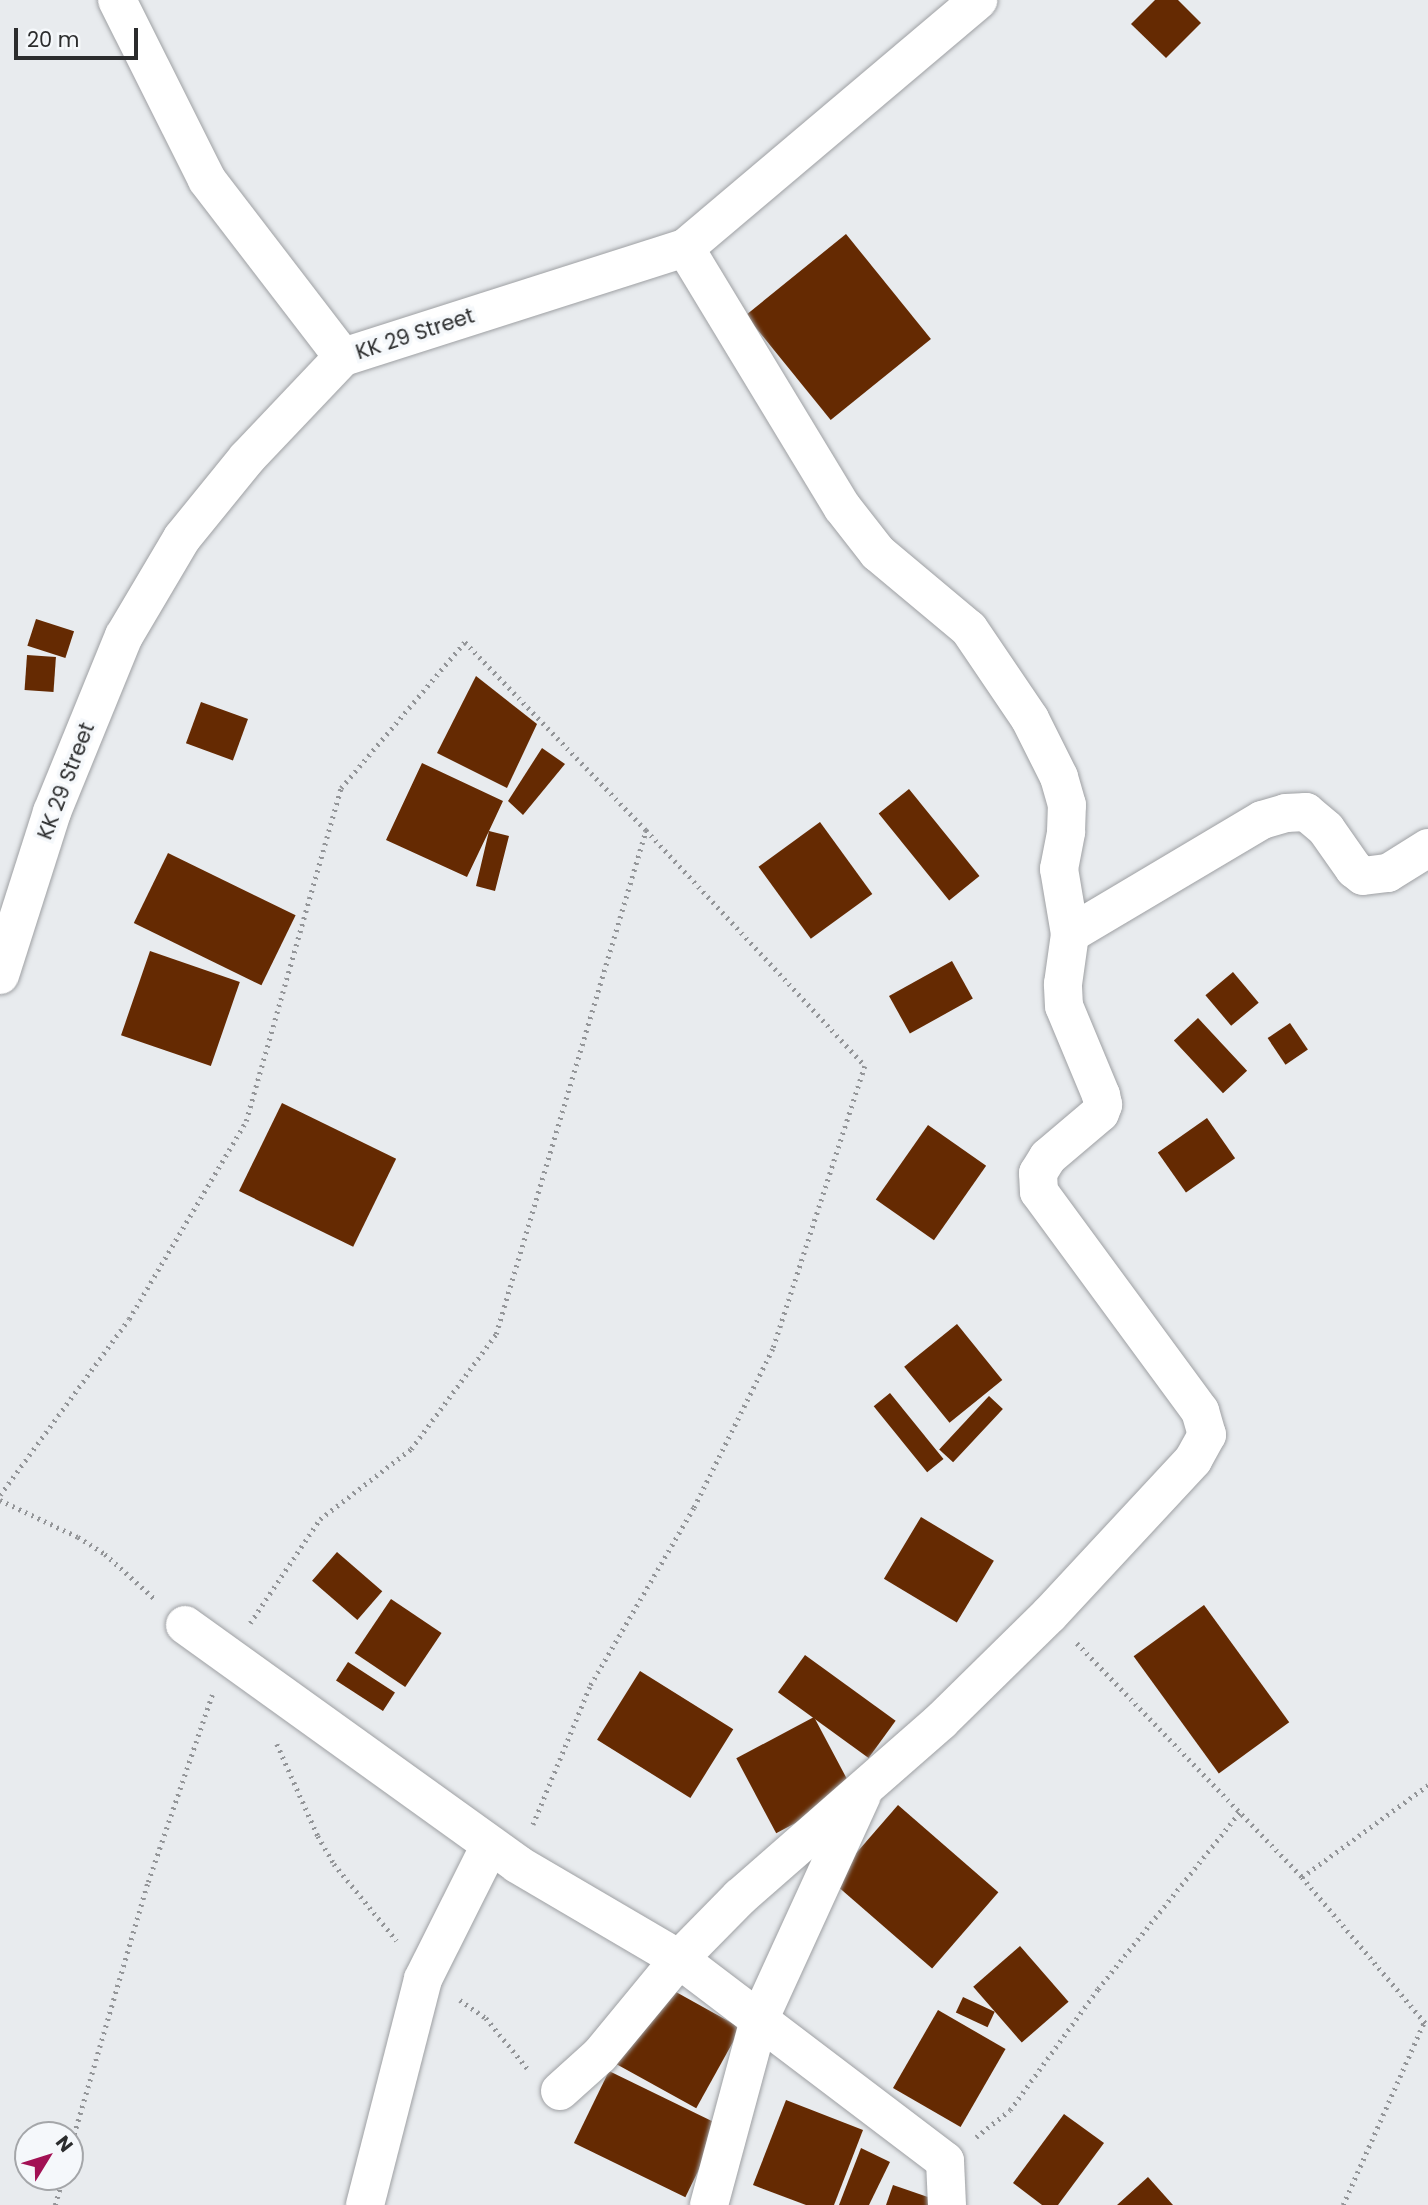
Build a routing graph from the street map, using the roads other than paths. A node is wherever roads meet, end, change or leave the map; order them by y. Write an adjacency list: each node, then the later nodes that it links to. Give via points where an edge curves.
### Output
1 (117, 0): 4 (street, via 207,180)
2 (978, 0): 3 (street, KK 29 Street)
3 (685, 248): 4 (street, KK 29 Street); 6 (street, via 842,507 878,553 969,629 1030,719 1059,777 1067,805 1059,869)
4 (343, 357): 7 (street, KK 29 Street, via 247,458 182,538 124,636 51,812)
5 (1428, 848): 6 (street, via 1388,873 1363,876 1326,829 1306,812 1286,813 1262,820)
6 (1070, 934): 9 (street, via 1064,1006 1102,1105 1100,1113 1048,1157 1038,1173 1040,1192 1200,1411 1207,1436 1194,1460 1049,1615 941,1721)
7 (0, 975)
8 (185, 1625): 10 (street)
9 (868, 1784): 11 (street, via 740,1897); 12 (street)
10 (503, 1854): 11 (street); 14 (street, via 423,1979)
11 (680, 1959): 12 (street); 13 (street, via 600,2056)
12 (759, 2020): 15 (street); 16 (street, via 945,2161)
13 (560, 2091)
14 (365, 2205)
15 (709, 2205)
16 (947, 2205)

